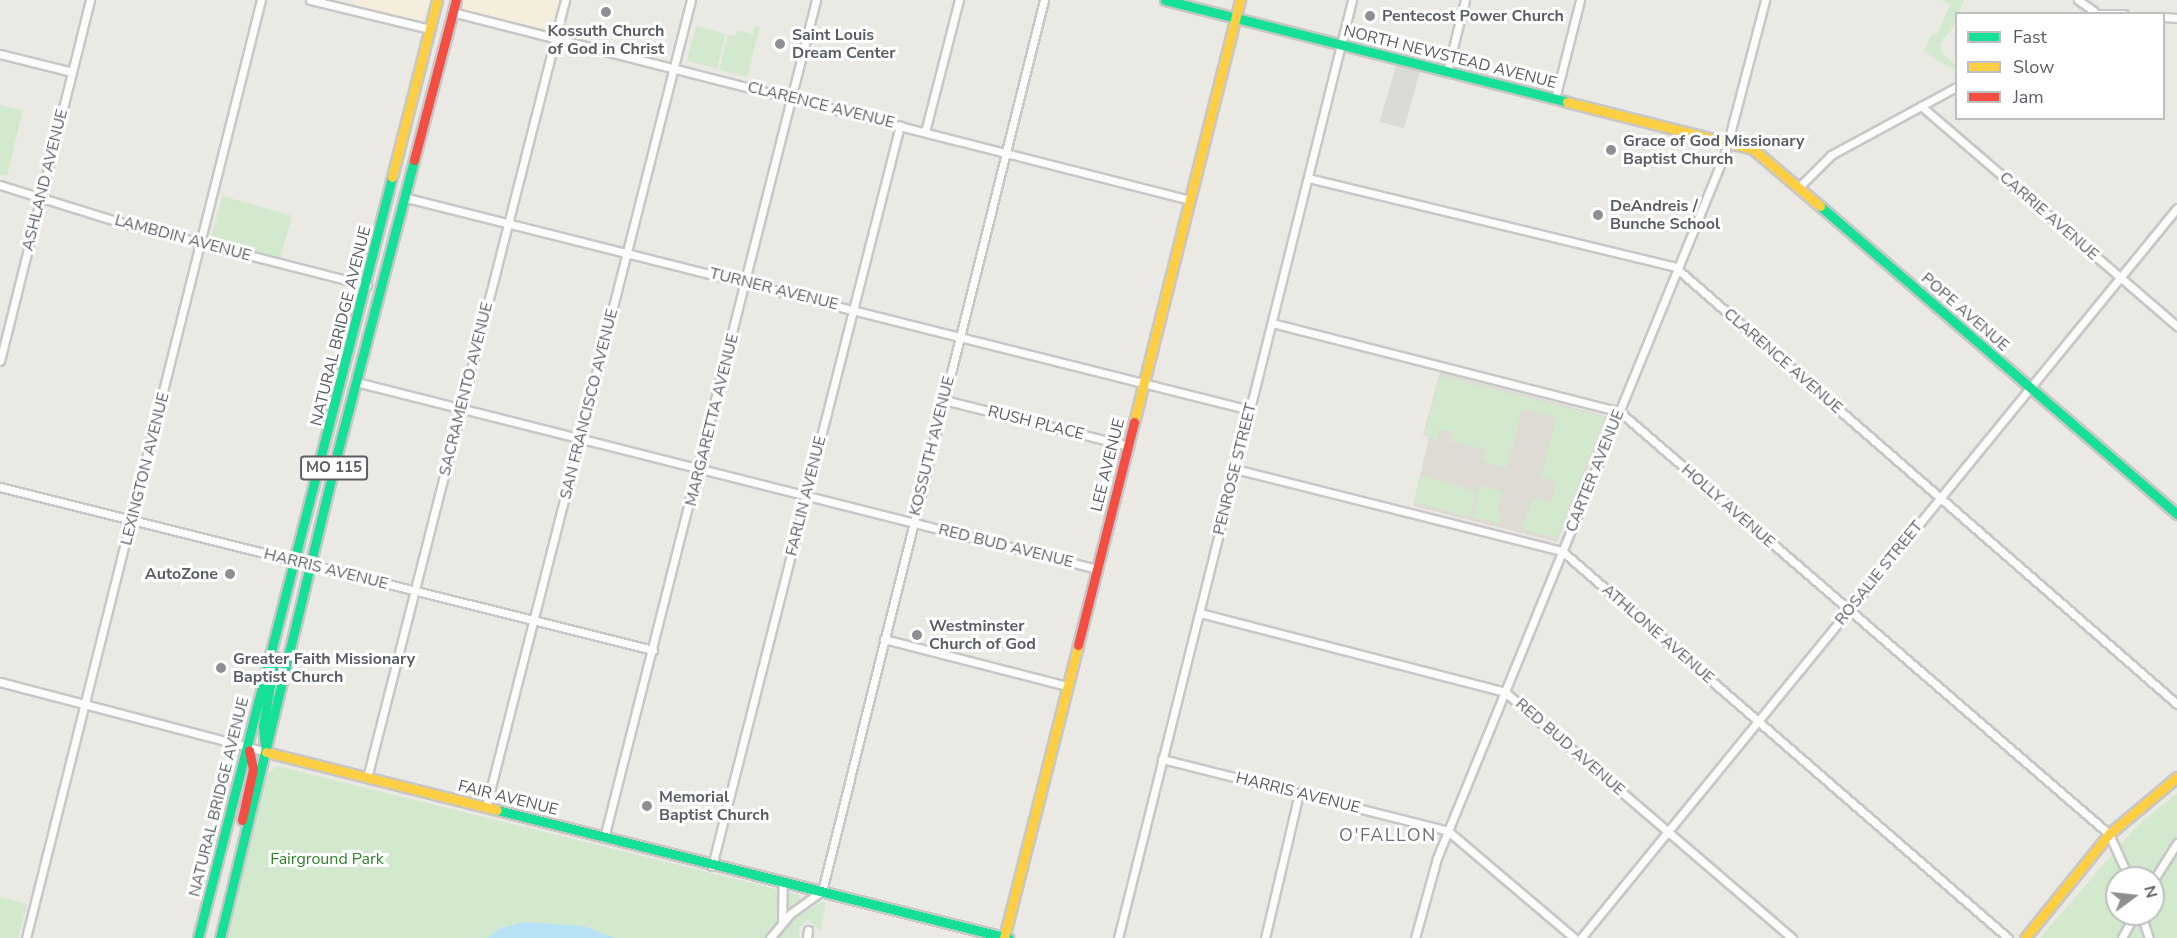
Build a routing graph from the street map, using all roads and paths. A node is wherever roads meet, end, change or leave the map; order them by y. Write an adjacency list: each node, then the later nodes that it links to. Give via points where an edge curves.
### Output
1 (90, 0): 26 (street, ASHLAND AVENUE)
2 (261, 0): 44 (street, LEXINGTON AVENUE)
3 (310, 0): 21 (street)
4 (437, 0): 21 (street, NATURAL BRIDGE AVENUE)
5 (456, 0): 18 (street, NATURAL BRIDGE AVENUE / MO 115)
6 (565, 0): 22 (street, SACRAMENTO AVENUE)
7 (691, 0): 25 (street, SAN FRANCISCO AVENUE)
8 (816, 0): 29 (street, MARGARETTA AVENUE)
9 (959, 0): 33 (street)
10 (1044, 0): 35 (street, KOSSUTH AVENUE)
11 (1166, 0): 20 (street, NORTH NEWSTEAD AVENUE)
12 (1240, 0): 20 (street, LEE AVENUE)
13 (1352, 0): 23 (street, PENROSE STREET)
14 (1465, 0): 27 (street)
15 (1580, 0): 30 (street)
16 (1765, 0): 34 (street, CARTER AVENUE)
17 (2078, 0): 19 (street)
18 (453, 12): 22 (street, CLARENCE AVENUE); 40 (street, NATURAL BRIDGE AVENUE / MO 115)
19 (2092, 12)
20 (1236, 19): 23 (street, NORTH NEWSTEAD AVENUE); 41 (street, LEE AVENUE)
21 (430, 29): 49 (street, NATURAL BRIDGE AVENUE)
22 (555, 38): 25 (street, CLARENCE AVENUE); 43 (street, SACRAMENTO AVENUE)
23 (1341, 45): 27 (street, NORTH NEWSTEAD AVENUE); 36 (street, PENROSE STREET)
24 (0, 54): 26 (street)
25 (674, 68): 29 (street, CLARENCE AVENUE); 45 (street, SAN FRANCISCO AVENUE)
26 (72, 72): 39 (street, ASHLAND AVENUE)
27 (1447, 72): 30 (street, NORTH NEWSTEAD AVENUE)
28 (1955, 88): 31 (street)
29 (791, 98): 32 (street, CLARENCE AVENUE); 48 (street, MARGARETTA AVENUE)
30 (1555, 99): 34 (street, NORTH NEWSTEAD AVENUE)
31 (1921, 106): 38 (street, via 1831,155); 47 (street, CARRIE AVENUE)
32 (900, 125): 33 (street, CLARENCE AVENUE); 50 (street, FARLIN AVENUE)
33 (925, 132): 35 (street, CLARENCE AVENUE)
34 (1728, 142): 38 (street, POPE AVENUE, via 1758,152); 46 (street, CARTER AVENUE)
35 (1006, 152): 41 (street, CLARENCE AVENUE); 53 (street, KOSSUTH AVENUE)
36 (1308, 178): 46 (street, CLARENCE AVENUE); 51 (street, PENROSE STREET)
37 (0, 185): 39 (street, LAMBDIN AVENUE)
38 (1799, 187): 57 (street, POPE AVENUE)
39 (41, 195): 44 (street, LAMBDIN AVENUE, via 118,222); 54 (street, ASHLAND AVENUE)
40 (403, 197): 43 (street, TURNER AVENUE); 55 (street, NATURAL BRIDGE AVENUE / MO 115)
41 (1190, 200): 56 (street, LEE AVENUE)
42 (2177, 208): 47 (street, ROSALIE STREET)
43 (508, 223): 45 (street, TURNER AVENUE); 59 (street, SACRAMENTO AVENUE)
44 (201, 244): 49 (street, LAMBDIN AVENUE); 70 (street, LEXINGTON AVENUE)
45 (627, 252): 48 (street, TURNER AVENUE); 62 (street, SAN FRANCISCO AVENUE)
46 (1675, 267): 61 (street, CARTER AVENUE); 68 (street, CLARENCE AVENUE)
47 (2121, 278): 52 (street, CARRIE AVENUE); 57 (street, ROSALIE STREET)
48 (747, 282): 50 (street, TURNER AVENUE); 64 (street, MARGARETTA AVENUE)
49 (367, 285): 73 (street, NATURAL BRIDGE AVENUE)
50 (854, 309): 53 (street, TURNER AVENUE); 67 (street, FARLIN AVENUE)
51 (1272, 323): 60 (street, PENROSE STREET); 61 (street, HOLLY AVENUE)
52 (2177, 326)
53 (960, 337): 56 (street, TURNER AVENUE); 58 (street, KOSSUTH AVENUE)
54 (0, 361)
55 (356, 382): 59 (street, RED BUD AVENUE); 74 (street, NATURAL BRIDGE AVENUE / MO 115)
56 (1145, 383): 60 (street); 63 (street, LEE AVENUE)
57 (2030, 387): 68 (street, ROSALIE STREET); 69 (street, POPE AVENUE)
58 (944, 400): 63 (street, RUSH PLACE); 71 (street, KOSSUTH AVENUE)
59 (462, 408): 62 (street, RED BUD AVENUE); 76 (street, SACRAMENTO AVENUE)
60 (1250, 410): 65 (street, PENROSE STREET)
61 (1620, 412): 72 (street, CARTER AVENUE); 77 (street, HOLLY AVENUE)
62 (581, 438): 64 (street, RED BUD AVENUE); 79 (street, SAN FRANCISCO AVENUE)
63 (1129, 446): 75 (street, LEE AVENUE)
64 (699, 467): 67 (street, RED BUD AVENUE); 82 (street, MARGARETTA AVENUE)
65 (1235, 469): 72 (street, ATHLONE AVENUE); 78 (street, PENROSE STREET)
66 (0, 487): 70 (street, HARRIS AVENUE)
67 (806, 494): 71 (street, RED BUD AVENUE); 102 (street, FARLIN AVENUE)
68 (1940, 498): 77 (street, ROSALIE STREET); 87 (street, CLARENCE AVENUE)
69 (2177, 514)
70 (132, 522): 73 (street, HARRIS AVENUE); 86 (street, LEXINGTON AVENUE)
71 (912, 522): 75 (street, RED BUD AVENUE); 81 (street, KOSSUTH AVENUE)
72 (1562, 551): 85 (street, CARTER AVENUE); 88 (street, ATHLONE AVENUE)
73 (296, 561): 74 (street, HARRIS AVENUE); 80 (street, NATURAL BRIDGE AVENUE)
74 (311, 564): 76 (street, HARRIS AVENUE); 90 (street, NATURAL BRIDGE AVENUE / MO 115)
75 (1097, 569): 84 (street, LEE AVENUE)
76 (414, 591): 79 (street, HARRIS AVENUE); 93 (street, SACRAMENTO AVENUE)
77 (1849, 610): 88 (street, ROSALIE STREET); 98 (street, HOLLY AVENUE)
78 (1200, 613): 85 (street, RED BUD AVENUE); 91 (street, PENROSE STREET)
79 (534, 621): 82 (street, HARRIS AVENUE); 95 (street, SAN FRANCISCO AVENUE)
80 (276, 639): 89 (street, NATURAL BRIDGE AVENUE); 90 (street, via 275,672 262,726)
81 (884, 639): 84 (street); 106 (street, KOSSUTH AVENUE)
82 (653, 650): 99 (street, MARGARETTA AVENUE)
83 (0, 681): 86 (street, FAIR AVENUE)
84 (1067, 686): 112 (street, LEE AVENUE)
85 (1505, 692): 96 (street, CARTER AVENUE); 97 (street, RED BUD AVENUE)
86 (86, 703): 89 (street, FAIR AVENUE); 108 (street, LEXINGTON AVENUE)
87 (2177, 704)
88 (1758, 720): 97 (street, ROSALIE STREET); 119 (street, ATHLONE AVENUE)
89 (248, 746): 90 (street, FAIR AVENUE); 101 (street, via 253,769 242,821); 109 (street, NATURAL BRIDGE AVENUE)
90 (266, 752): 93 (street, FAIR AVENUE); 101 (street, NATURAL BRIDGE AVENUE / MO 115)
91 (1162, 759): 94 (street, HARRIS AVENUE); 113 (street, PENROSE STREET)
92 (2177, 777): 98 (street)
93 (367, 778): 95 (street, FAIR AVENUE)
94 (1299, 793): 96 (street, HARRIS AVENUE); 114 (street)
95 (486, 807): 99 (street, FAIR AVENUE)
96 (1448, 831): 115 (street, CARTER AVENUE, via 1432,871); 116 (street, HARRIS AVENUE)
97 (1667, 831): 117 (street, ROSALIE STREET); 118 (street, RED BUD AVENUE)
98 (2109, 834): 103 (street); 120 (street)
99 (604, 838): 102 (street, FAIR AVENUE)
100 (2177, 843): 104 (street)
101 (241, 853): 110 (street, NATURAL BRIDGE AVENUE / MO 115)
102 (712, 866): 105 (street, FAIR AVENUE)
103 (2124, 866)
104 (2162, 866)
105 (783, 883): 106 (street, FAIR AVENUE); 107 (street)
106 (822, 891): 107 (street); 112 (street, FAIR AVENUE)
107 (782, 922): 111 (street)
108 (26, 938)
109 (198, 938)
110 (220, 938)
111 (770, 938)
112 (1006, 938)
113 (1118, 938)
114 (1265, 938)
115 (1415, 938)
116 (1574, 938)
117 (1581, 938)
118 (1792, 938)
119 (2008, 938)
120 (2025, 938)

